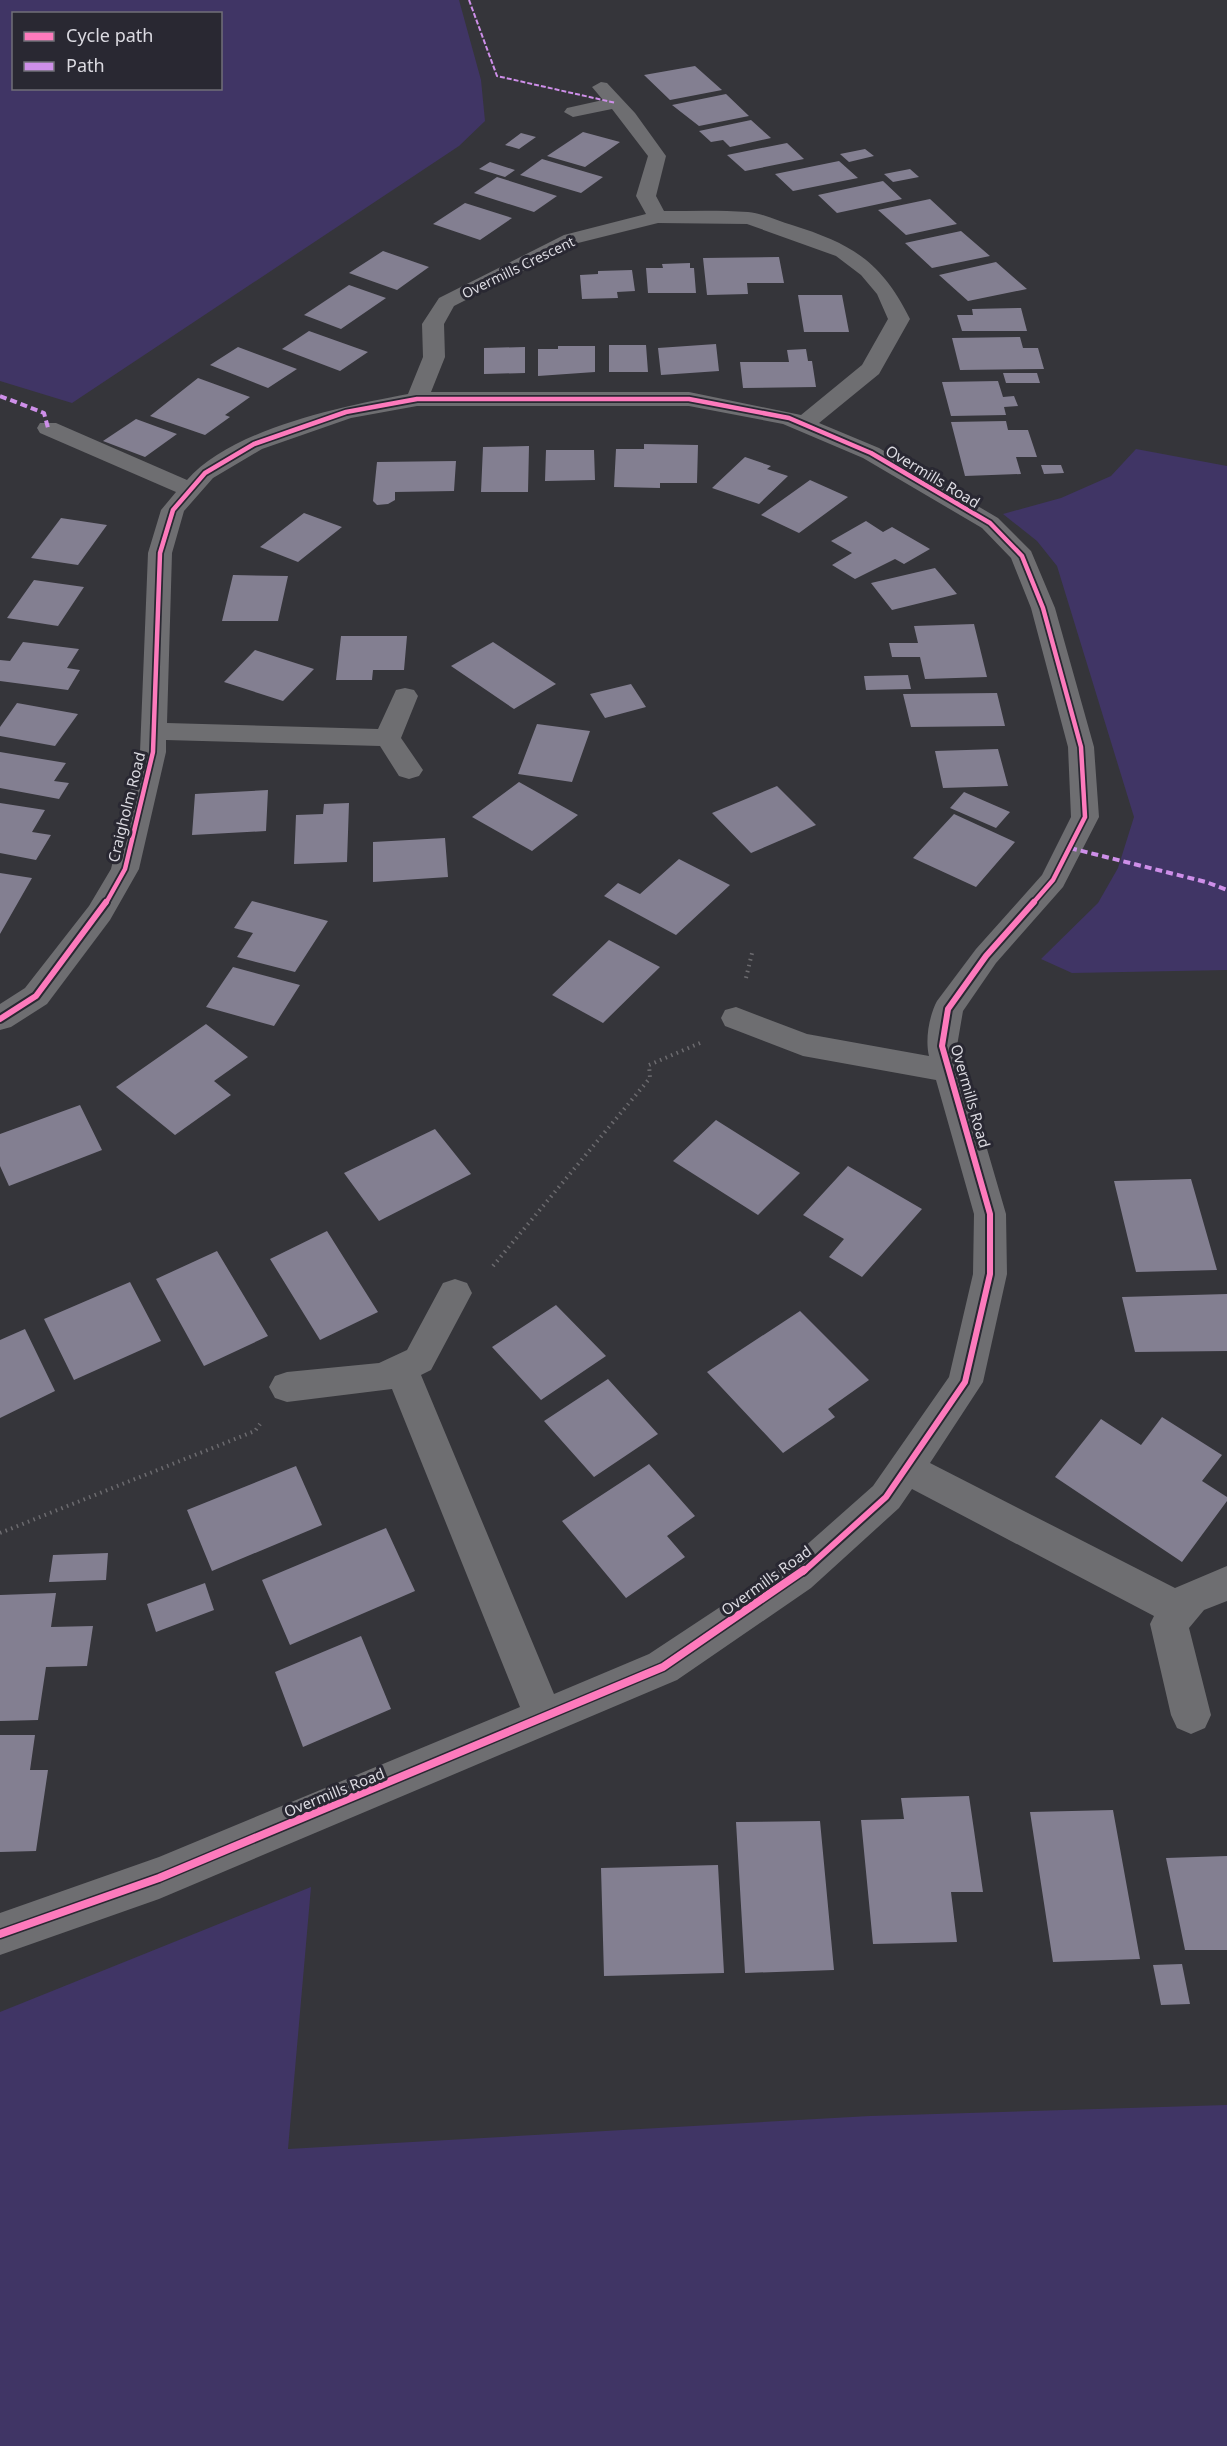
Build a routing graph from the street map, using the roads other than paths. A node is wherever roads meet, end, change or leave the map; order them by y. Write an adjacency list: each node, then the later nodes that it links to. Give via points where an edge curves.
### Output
1 (601, 87): 2 (street)
2 (616, 103): 3 (street); 4 (street, via 657,156 646,196)
3 (573, 112)
4 (658, 217): 5 (street, Overmills Crescent, via 571,240 446,302 433,324 434,357); 6 (street, Overmills Crescent, via 749,218 843,252 868,271 886,292 899,319 871,369)
5 (417, 399): 6 (street, Overmills Road, via 689,399); 8 (street, Overmills Road, via 346,412 254,444 205,473)
6 (804, 424): 15 (street, Overmills Road, via 871,453 990,523 1022,556 1044,608 1081,747 1085,817 1053,880 986,956 948,1009 942,1046)
7 (48, 428): 8 (street)
8 (190, 490): 10 (street, Craigholm Road, via 173,510 160,553)
9 (405, 696): 11 (street)
10 (153, 730): 11 (street); 14 (street, Craigholm Road, via 153,752 125,869 100,913 36,996)
11 (388, 738): 12 (street)
12 (409, 770)
13 (736, 1018): 15 (street, Overmills Road, via 803,1045)
14 (0, 1019)
15 (951, 1071): 19 (street, Overmills Road, via 990,1214 990,1274 965,1382)
16 (455, 1293): 17 (street, via 419,1360)
17 (401, 1369): 18 (street, via 383,1377); 23 (street)
18 (287, 1387)
19 (906, 1468): 21 (street); 23 (street, Overmills Road, via 886,1497 798,1576 663,1667)
20 (1227, 1583): 21 (street, via 1191,1598)
21 (1180, 1610): 22 (street, via 1168,1624)
22 (1191, 1715)
23 (544, 1717): 24 (street, Overmills Road, via 159,1878)
24 (0, 1934)

